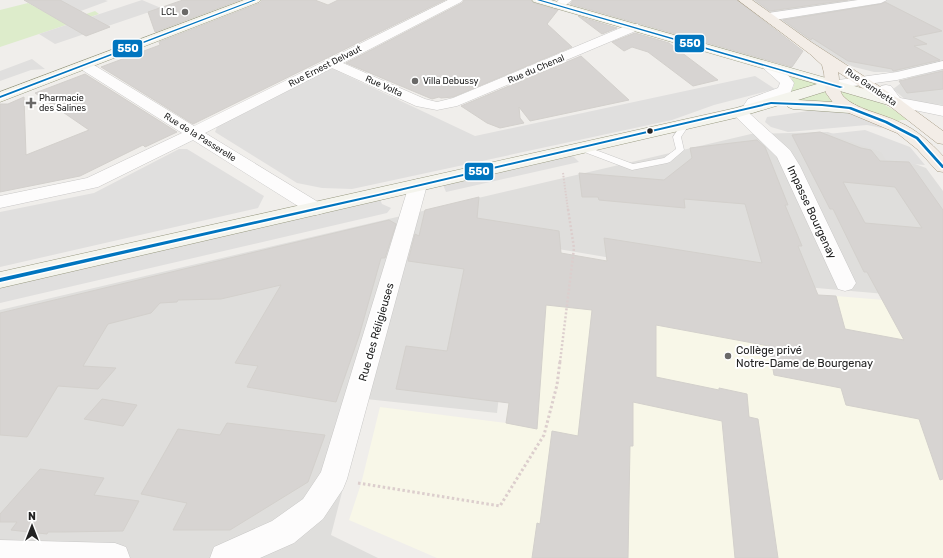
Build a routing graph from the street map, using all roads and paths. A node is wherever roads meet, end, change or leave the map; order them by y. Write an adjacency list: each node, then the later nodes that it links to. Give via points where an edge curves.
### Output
1 (256, 0): 11 (main road)
2 (457, 0): 10 (street, Rue Ernest Delvaut)
3 (538, 0): 6 (main road)
4 (744, 0): 7 (main road, Rue Gambetta)
5 (881, 0): 7 (street)
6 (562, 3): 8 (main road)
7 (768, 17): 9 (main road, Rue Gambetta)
8 (634, 28): 12 (main road); 22 (street, Rue du Chenal, via 457,102)
9 (821, 57): 14 (main road, Rue Gambetta); 14 (street); 15 (main road, via 808,69); 18 (main road, Rue Gambetta, via 831,71)
10 (332, 63): 22 (street, Rue Volta, via 421,103); 29 (street, Rue Ernest Delvaut)
11 (84, 65): 19 (main road); 29 (street, Rue de la Passerelle)
12 (768, 66): 15 (main road); 24 (street, via 787,83 785,91 753,102)
13 (943, 66): 16 (street)
14 (847, 70): 16 (street); 17 (main road, Rue Gambetta)
15 (796, 73): 18 (main road)
16 (888, 78): 17 (street); 20 (street, via 884,81 885,86)
17 (864, 81): 18 (street); 20 (main road, Rue Gambetta)
18 (832, 85): 20 (main road); 21 (main road); 23 (main road, Rue Gambetta, via 835,97)
19 (0, 97)
20 (895, 102): 25 (street); 28 (main road, Rue Gambetta)
21 (772, 103): 23 (main road); 24 (main road)
22 (437, 106)
23 (850, 108): 28 (main road, Rue Gambetta, via 886,122)
24 (744, 111): 27 (main road); 38 (street, Impasse Bourgenay, via 784,154)
25 (943, 111)
26 (943, 117): 28 (street, via 935,118)
27 (685, 125): 31 (main road); 31 (lane, via 677,137 680,150 667,160 632,167)
28 (921, 131): 30 (main road); 32 (main road)
29 (193, 133): 35 (street, Rue Ernest Delvaut, via 92,183); 36 (street, Rue de la Passerelle)
30 (943, 139)
31 (582, 148): 34 (main road)
32 (943, 167)
33 (563, 173): 39 (path, via 574,248 557,385 544,435 500,506)
34 (418, 185): 36 (main road); 39 (street, Rue des Réligieuses)
35 (0, 202)
36 (316, 209): 37 (main road)
37 (0, 280)
38 (845, 283)
39 (333, 479): 42 (street, Rue des Réligieuses, via 313,509 283,532)
40 (0, 555): 41 (street)
41 (115, 558)
42 (225, 558)

